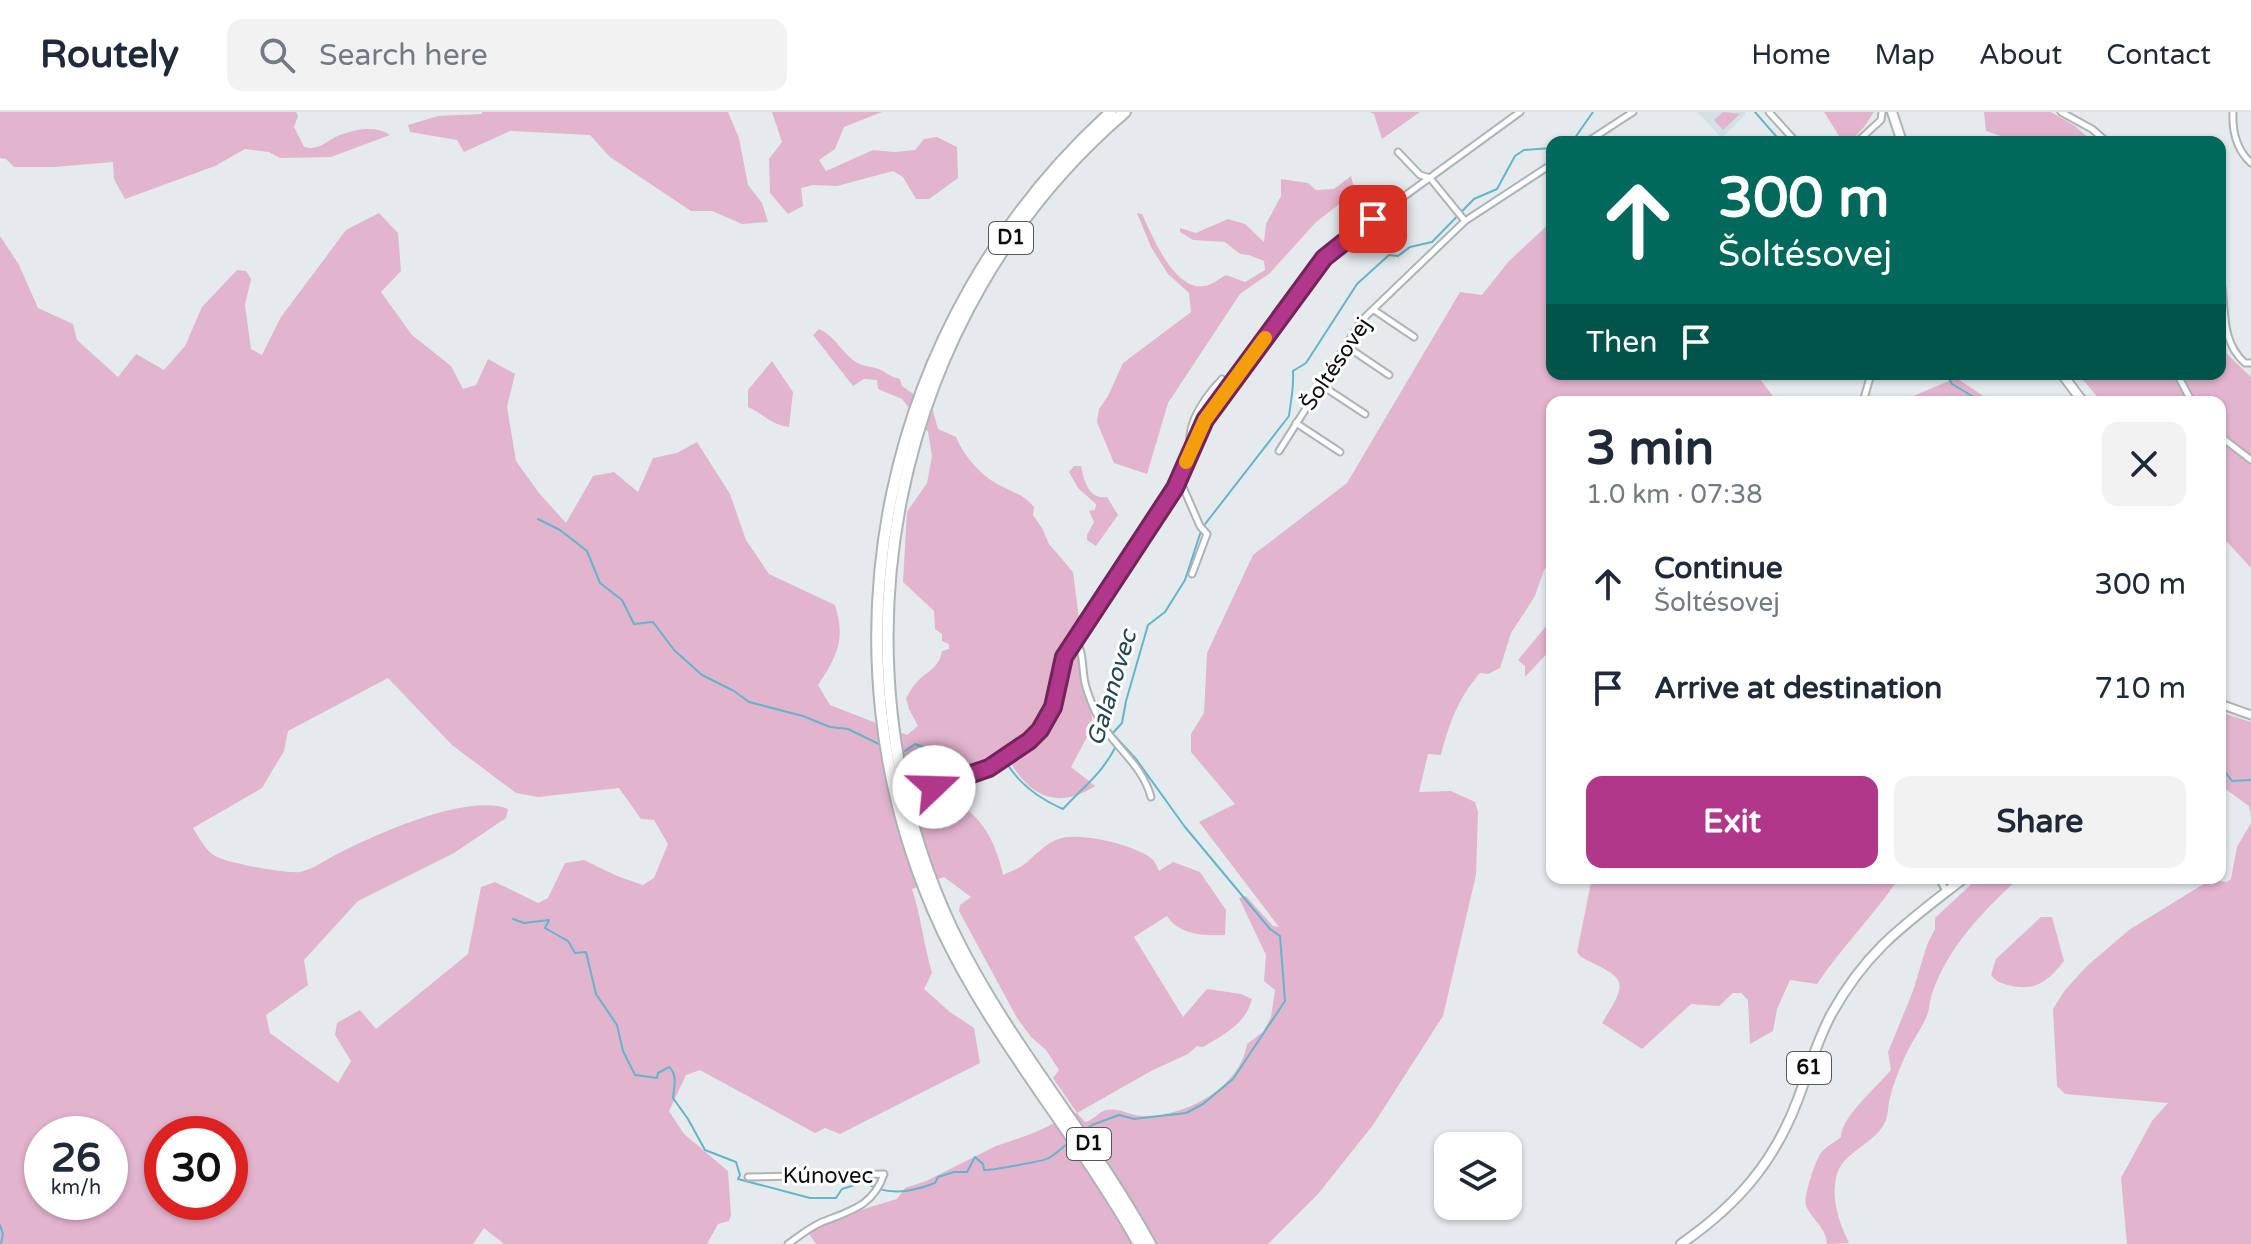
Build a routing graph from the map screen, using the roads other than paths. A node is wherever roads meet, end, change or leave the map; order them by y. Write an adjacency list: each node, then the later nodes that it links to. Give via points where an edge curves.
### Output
1 (1111, 112): 27 (highway, D1, via 1064,157 1003,233 958,307)
2 (1125, 112): 27 (highway, D1, via 1070,164 1012,237)
3 (1520, 112): 18 (street)
4 (1633, 112): 10 (street)
5 (1769, 112): 11 (street)
6 (1882, 112): 12 (street, via 1881,120)
7 (2061, 112): 14 (street)
8 (2233, 112): 16 (street, via 2235,141)
9 (1895, 114): 13 (main road)
10 (1596, 136)
11 (1791, 136)
12 (1864, 136)
13 (1900, 136)
14 (2100, 136)
15 (1398, 152): 18 (street)
16 (2251, 163)
17 (1546, 168): 19 (street, Šoltésovej)
18 (1430, 178): 19 (street); 33 (street, via 1324,258 1205,420)
19 (1465, 221): 20 (street, Šoltésovej)
20 (1374, 310): 22 (street); 23 (street, Šoltésovej)
21 (2226, 332): 24 (street, via 2239,358)
22 (1414, 337)
23 (1346, 346): 25 (street); 28 (street, Šoltésovej)
24 (2251, 363)
25 (1389, 375)
26 (1222, 379): 33 (street, via 1202,400)
27 (928, 384): 47 (highway, D1, via 884,535 879,690 900,810 939,923 963,971)
28 (1321, 385): 29 (street); 30 (street, Šoltésovej)
29 (1365, 414)
30 (1296, 423): 32 (street, Šoltésovej); 34 (street)
31 (2226, 441): 35 (street)
32 (1279, 451)
33 (1191, 452): 36 (street)
34 (1340, 452)
35 (2251, 460)
36 (1179, 478): 37 (street, via 1207,534); 38 (street)
37 (1192, 574)
38 (1076, 640): 41 (street, via 1064,657 1053,707 1040,730 989,768); 42 (street, via 1095,712 1117,746 1137,764)
39 (2226, 706): 40 (street)
40 (2251, 715)
41 (934, 787)
42 (1151, 797)
43 (1942, 884): 45 (street)
44 (1956, 884): 45 (main road, 61)
45 (1946, 891): 51 (main road, 61, via 1889,937 1855,977 1827,1024 1772,1155 1748,1187)
46 (748, 1177): 48 (street, Kúnovec, via 884,1174 869,1201 817,1224)
47 (1132, 1222): 49 (highway, D1); 50 (highway, D1)
48 (788, 1244)
49 (1139, 1244)
50 (1150, 1244)
51 (1681, 1244)

